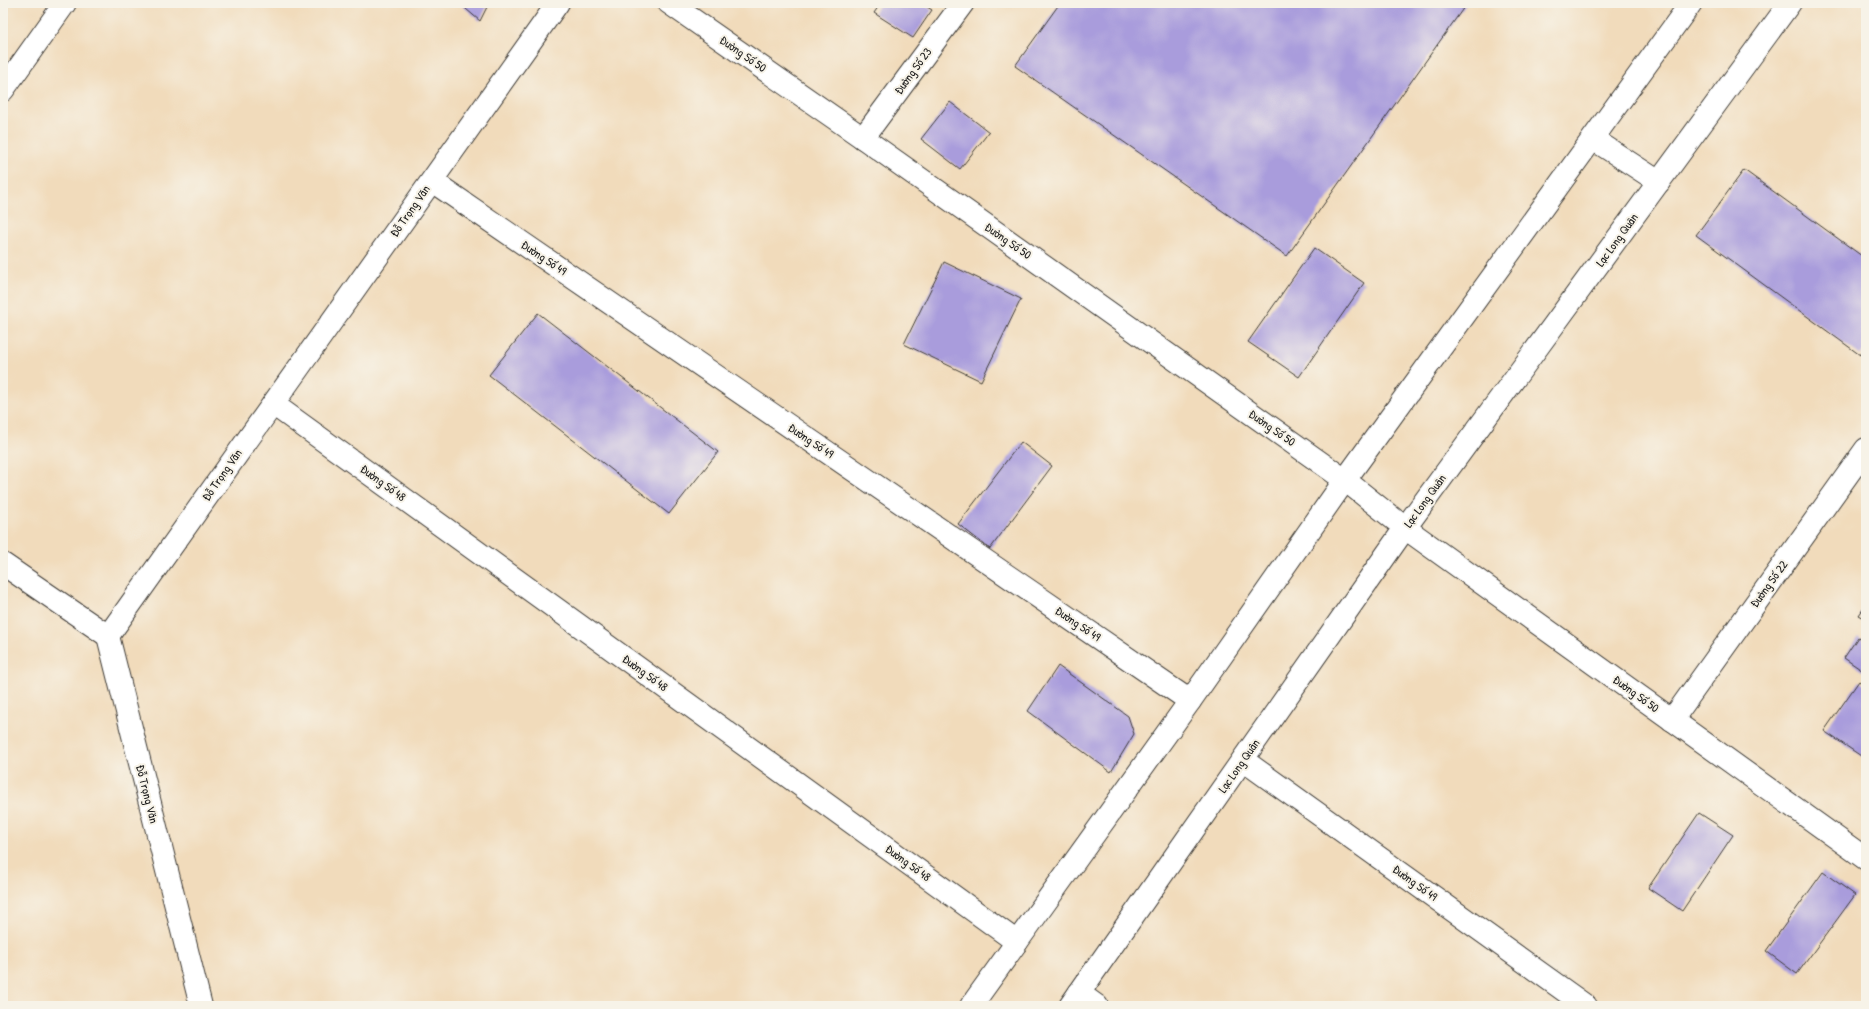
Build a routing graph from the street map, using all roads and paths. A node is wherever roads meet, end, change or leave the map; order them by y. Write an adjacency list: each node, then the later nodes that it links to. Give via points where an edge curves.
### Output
1 (66, 3): 7 (street)
2 (558, 3): 10 (street, Đỗ Trọng Văn)
3 (669, 3): 8 (street, Đường Số 50)
4 (963, 3): 8 (street, Đường Số 23)
5 (1691, 3): 9 (street)
6 (1790, 3): 11 (street, Lạc Long Quân)
7 (3, 90)
8 (863, 138): 14 (street, Đường Số 50)
9 (1593, 139): 11 (street); 14 (street)
10 (432, 181): 12 (street, Đỗ Trọng Văn); 18 (street, Đường Số 49)
11 (1659, 182): 15 (street, Lạc Long Quân)
12 (273, 404): 17 (street, Đỗ Trọng Văn); 22 (street, Đường Số 48)
13 (1866, 449): 19 (street, Đường Số 22)
14 (1345, 480): 15 (street, Đường Số 50); 18 (street)
15 (1405, 528): 19 (street, Đường Số 50); 20 (street, Lạc Long Quân)
16 (3, 564): 17 (street)
17 (108, 636): 24 (street, Đỗ Trọng Văn)
18 (1190, 701): 22 (street)
19 (1672, 720): 21 (street, Đường Số 50)
20 (1243, 760): 23 (street, Lạc Long Quân); 27 (street, Đường Số 49)
21 (1866, 860)
22 (1017, 942): 25 (street)
23 (1075, 1000): 26 (street)
24 (201, 1006)
25 (971, 1006)
26 (1097, 1006)
27 (1586, 1006)

